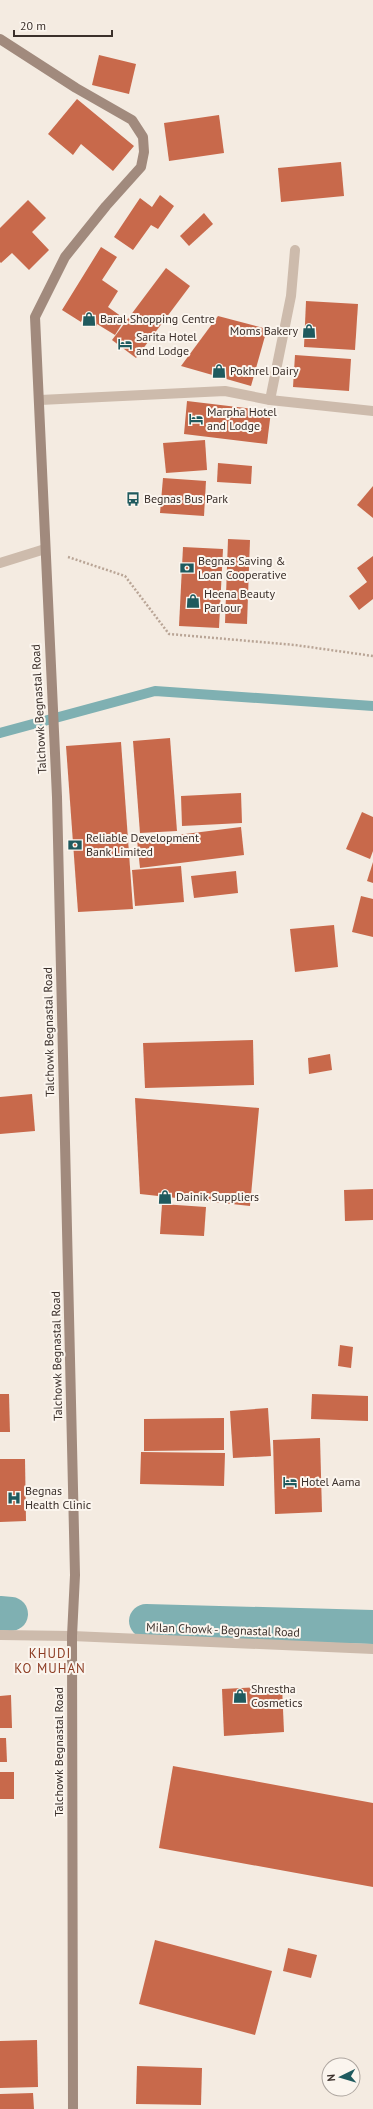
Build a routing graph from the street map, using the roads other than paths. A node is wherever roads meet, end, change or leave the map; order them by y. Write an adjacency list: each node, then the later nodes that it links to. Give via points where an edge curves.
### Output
1 (0, 39): 3 (main road, Talchowk Begnastal Road, via 76,88 132,120 143,138 141,167 65,257 35,317)
2 (296, 250): 4 (street, via 291,296)
3 (40, 400): 4 (street, via 225,391); 6 (main road, Talchowk Begnastal Road)
4 (270, 400): 5 (street)
5 (373, 410)
6 (45, 549): 7 (street); 9 (main road, Talchowk Begnastal Road, via 57,797 75,1575)
7 (0, 563)
8 (0, 1635): 9 (street, Milan Chowk - Begnastal Road)
9 (72, 1636): 10 (street, Milan Chowk - Begnastal Road); 11 (main road, Talchowk Begnastal Road)
10 (373, 1649)
11 (73, 2109)

